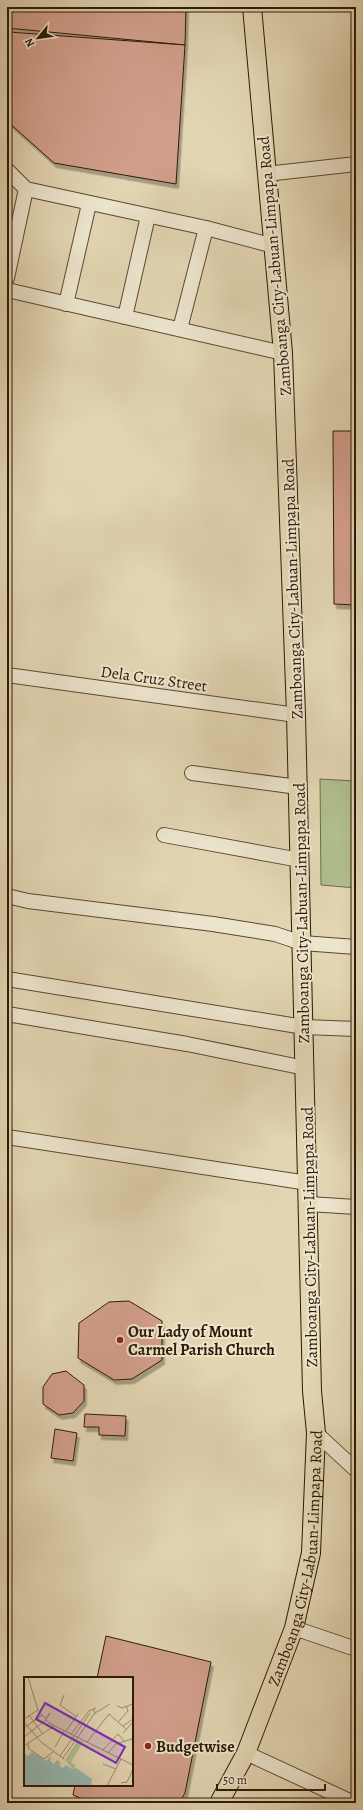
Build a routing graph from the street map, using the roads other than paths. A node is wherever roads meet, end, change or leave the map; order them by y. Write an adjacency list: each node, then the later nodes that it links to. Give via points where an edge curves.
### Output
1 (252, 7): 4 (main road, Zamboanga City-Labuan-Limpapa Road)
2 (356, 164): 4 (street)
3 (7, 170): 5 (street)
4 (266, 174): 9 (main road, Zamboanga City-Labuan-Limpapa Road)
5 (26, 190): 6 (street); 10 (street)
6 (89, 204): 7 (street); 12 (street)
7 (148, 216): 8 (street); 13 (street)
8 (206, 228): 9 (street); 14 (street)
9 (274, 246): 15 (main road, Zamboanga City-Labuan-Limpapa Road)
10 (7, 278)
11 (7, 290): 12 (street)
12 (66, 304): 13 (street)
13 (125, 317): 14 (street)
14 (180, 329): 15 (street)
15 (283, 353): 17 (main road, Zamboanga City-Labuan-Limpapa Road)
16 (7, 675): 17 (street, Dela Cruz Street)
17 (296, 715): 19 (main road, Zamboanga City-Labuan-Limpapa Road)
18 (192, 773): 19 (street)
19 (298, 787): 21 (main road, Zamboanga City-Labuan-Limpapa Road)
20 (164, 835): 21 (street)
21 (300, 860): 23 (main road, Zamboanga City-Labuan-Limpapa Road)
22 (7, 896): 23 (street, via 213,924 275,934)
23 (302, 943): 24 (street); 27 (main road, Zamboanga City-Labuan-Limpapa Road)
24 (356, 947)
25 (7, 979): 27 (street)
26 (7, 1014): 29 (street, via 187,1044)
27 (304, 1027): 28 (street); 29 (main road, Zamboanga City-Labuan-Limpapa Road)
28 (356, 1029)
29 (305, 1068): 31 (main road, Zamboanga City-Labuan-Limpapa Road)
30 (7, 1136): 31 (street)
31 (308, 1183): 32 (main road, Zamboanga City-Labuan-Limpapa Road)
32 (309, 1204): 33 (street); 34 (main road, Zamboanga City-Labuan-Limpapa Road, via 312,1391)
33 (356, 1207)
34 (316, 1433): 35 (street); 36 (main road, Zamboanga City-Labuan-Limpapa Road, via 310,1553)
35 (356, 1470)
36 (294, 1628): 37 (street); 38 (main road, Zamboanga City-Labuan-Limpapa Road)
37 (356, 1649)
38 (246, 1753): 39 (main road, Zamboanga City-Labuan-Limpapa Road); 40 (street)
39 (220, 1803)
40 (354, 1803)

